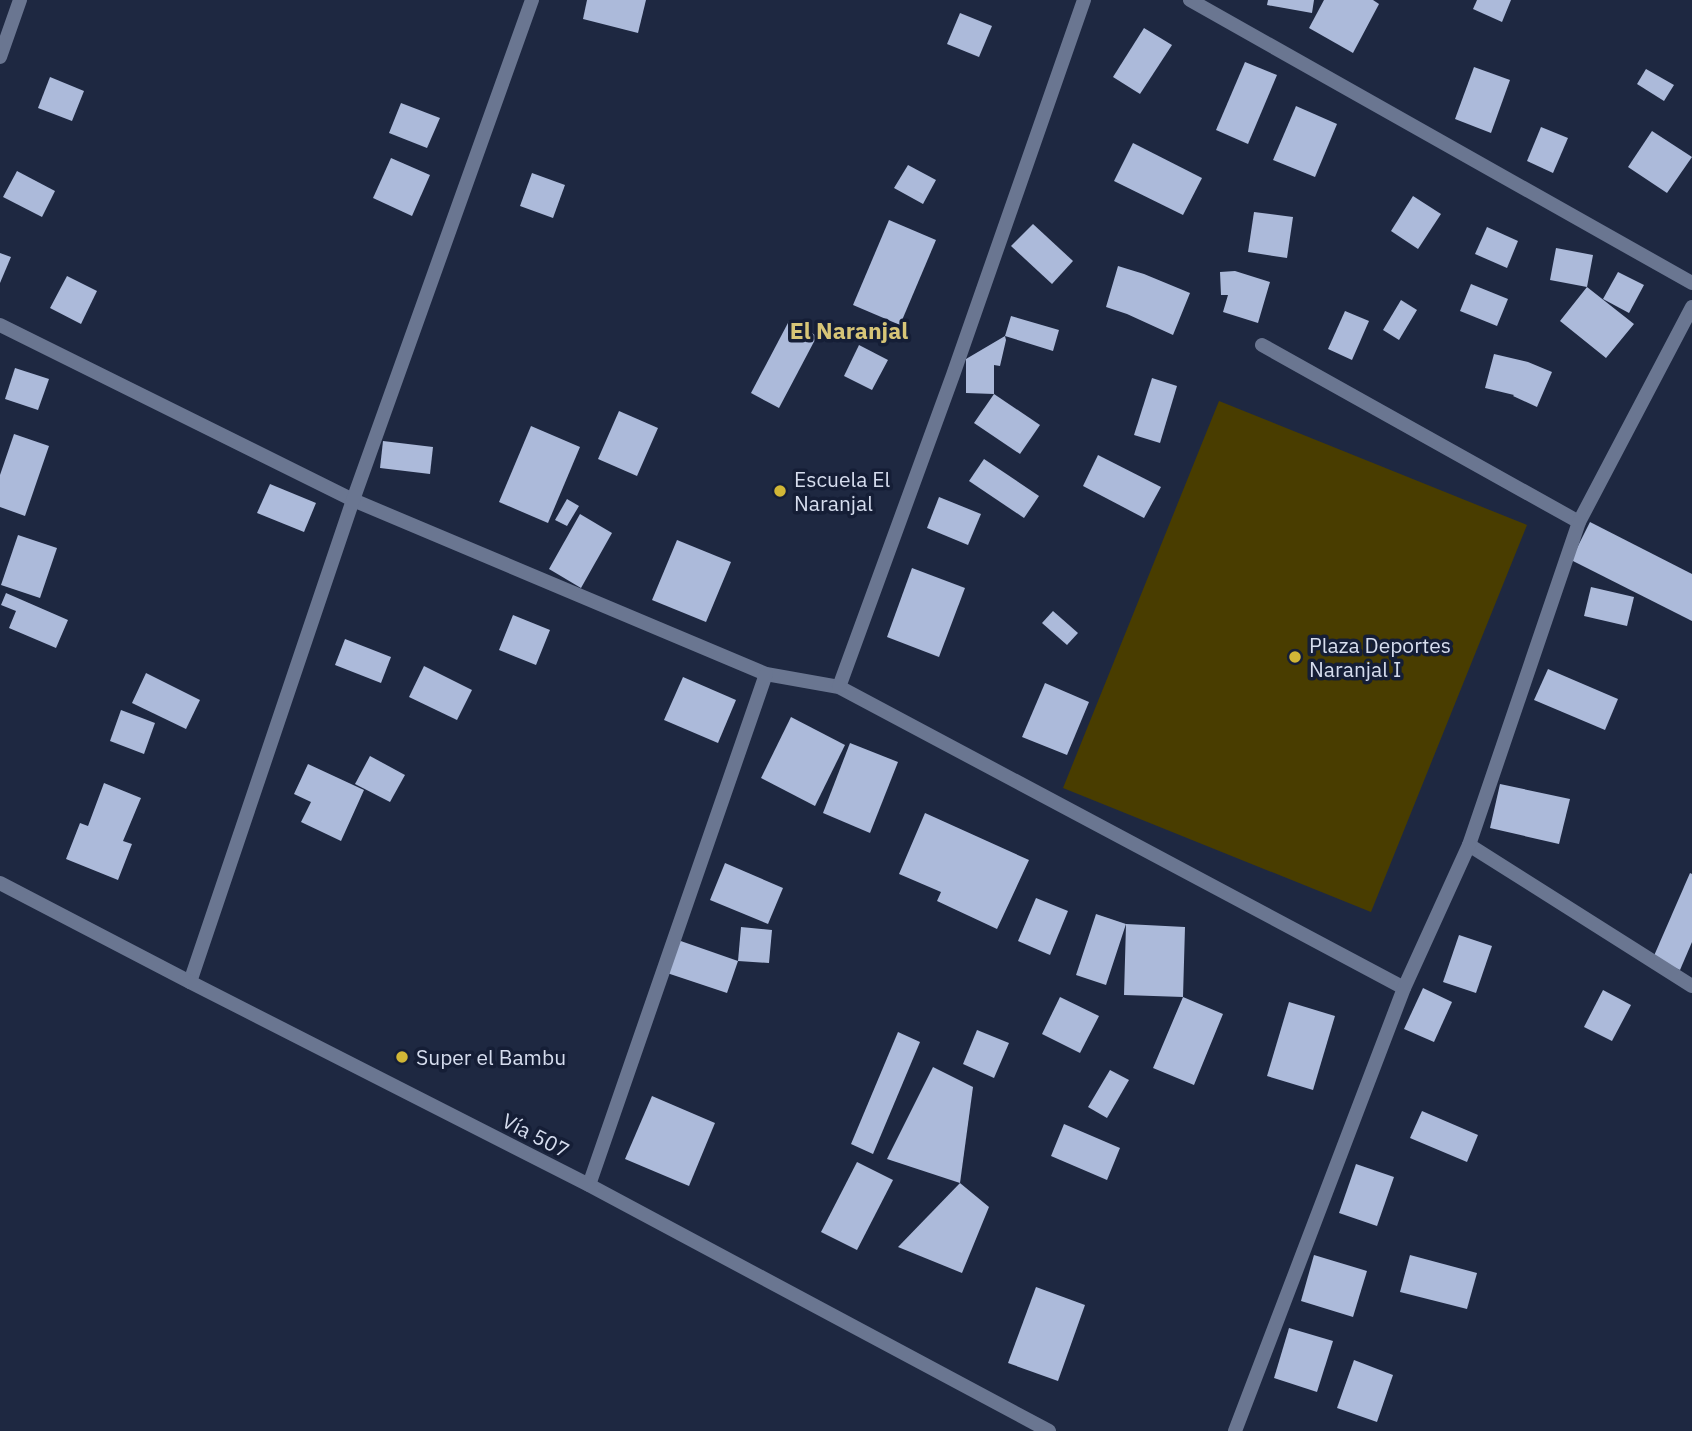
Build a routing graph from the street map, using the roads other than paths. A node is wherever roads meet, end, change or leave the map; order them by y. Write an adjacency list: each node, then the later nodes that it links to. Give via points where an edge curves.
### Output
1 (20, 0): 5 (street)
2 (532, 0): 10 (street)
3 (1084, 0): 13 (street)
4 (1191, 0): 6 (street)
5 (0, 57)
6 (1692, 283)
7 (1692, 307): 11 (street)
8 (0, 325): 10 (street)
9 (1262, 345): 11 (street)
10 (353, 500): 12 (street); 16 (street)
11 (1579, 522): 14 (street)
12 (766, 674): 13 (street); 19 (street)
13 (839, 687): 18 (street)
14 (1469, 845): 17 (street); 18 (street)
15 (0, 883): 16 (street, Vía 507)
16 (190, 982): 19 (street, Vía 507)
17 (1692, 986)
18 (1404, 988): 21 (street)
19 (589, 1185): 20 (street, Vía 507)
20 (1049, 1431)
21 (1235, 1431)

